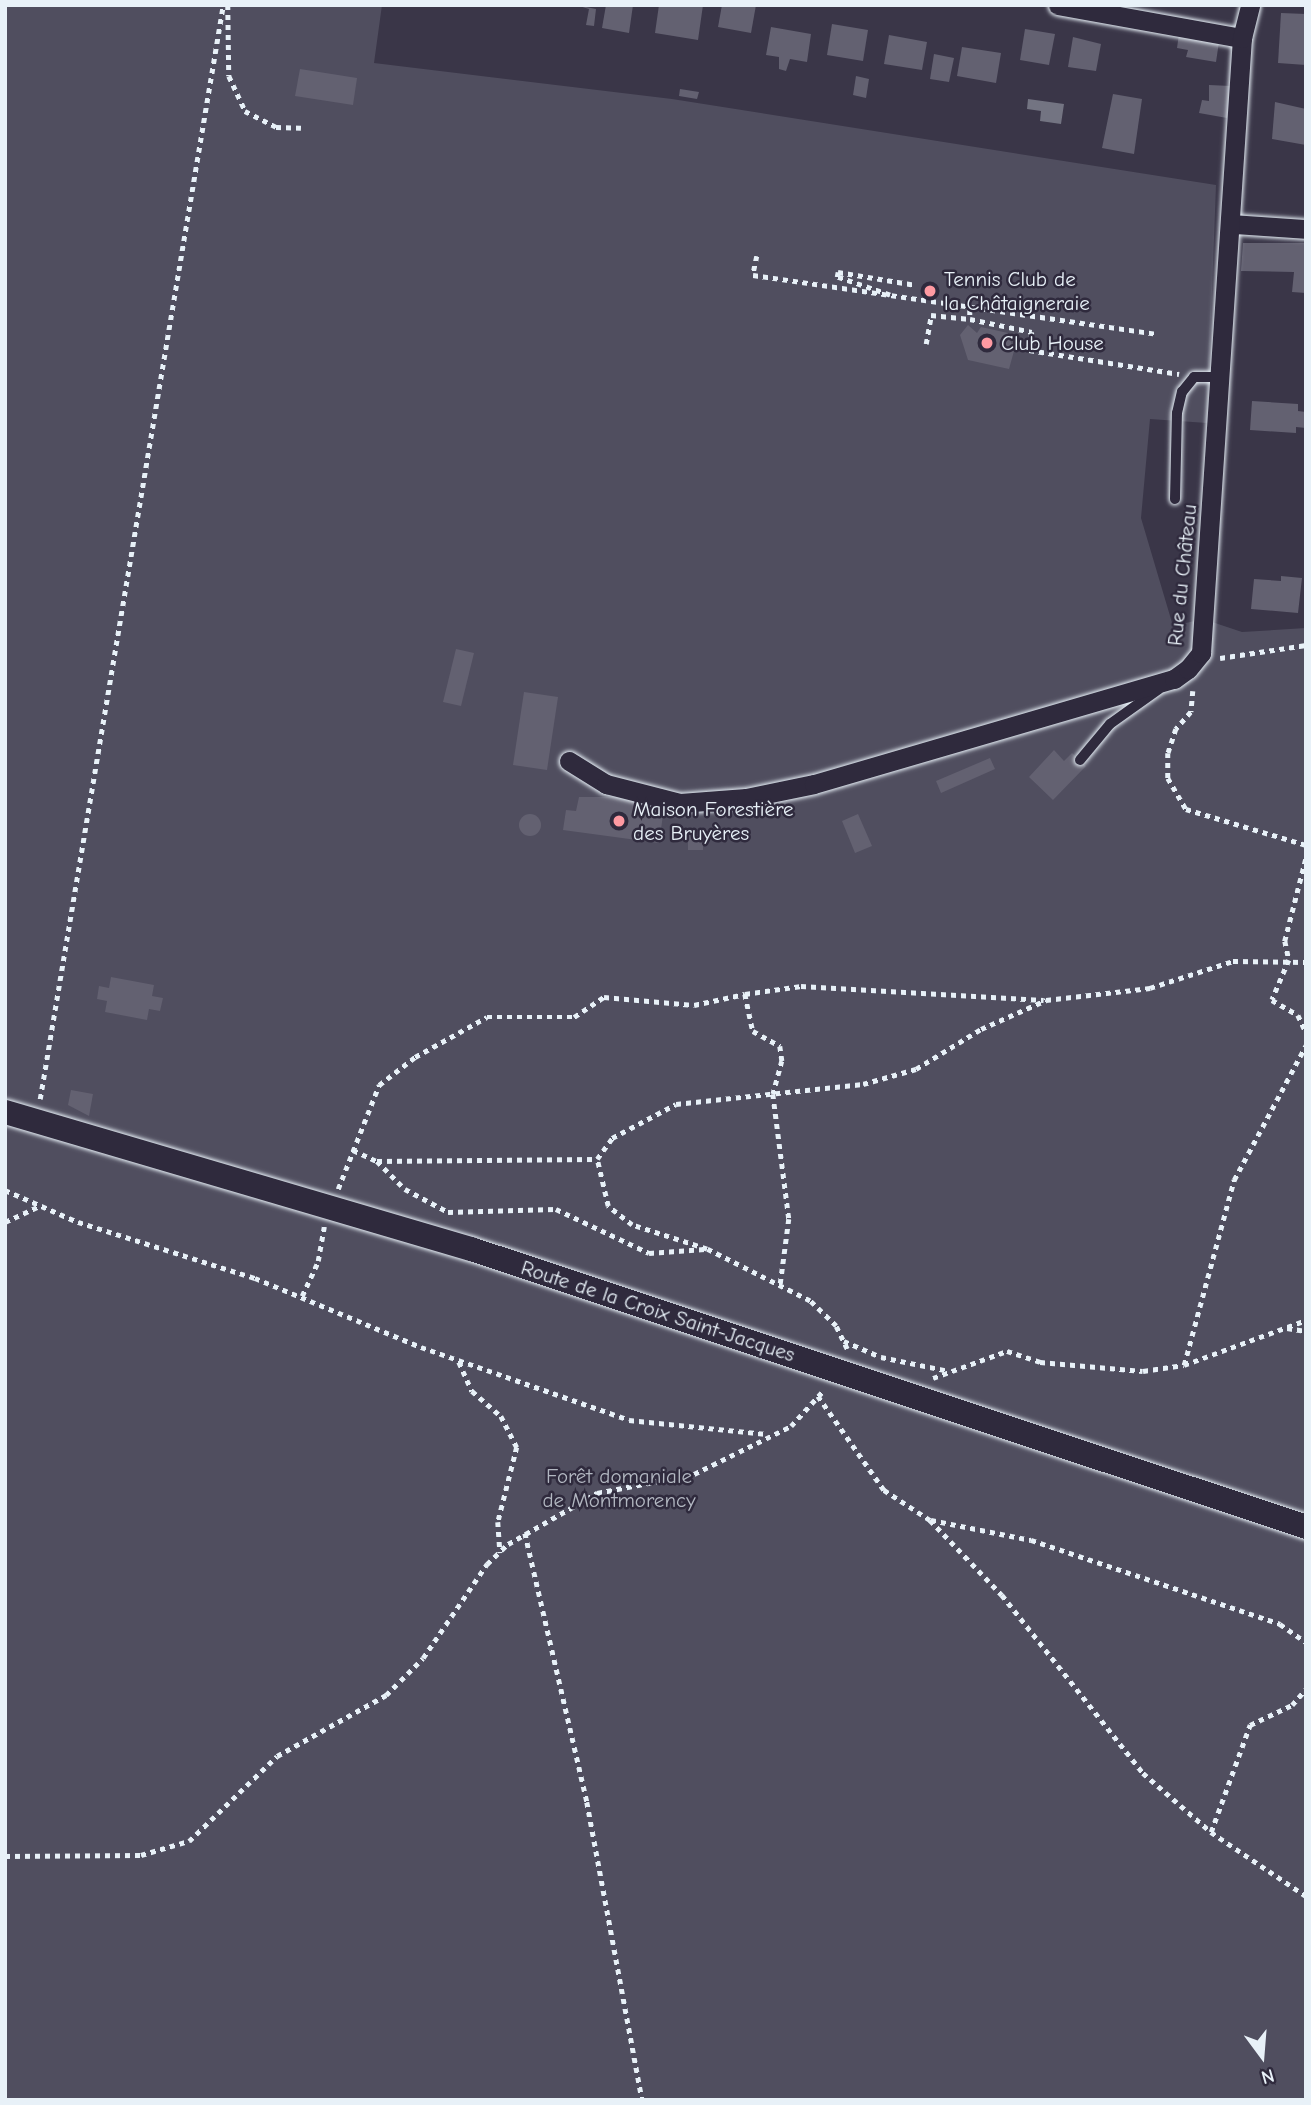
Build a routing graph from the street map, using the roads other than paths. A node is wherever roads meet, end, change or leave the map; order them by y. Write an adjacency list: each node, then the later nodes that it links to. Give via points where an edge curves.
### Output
1 (1058, 5): 3 (street)
2 (1250, 5): 3 (street, Rue du Château)
3 (1242, 38): 4 (street, Rue du Château)
4 (1233, 224): 5 (street); 6 (street, Rue du Château)
5 (1306, 229)
6 (1222, 377): 7 (lane, via 1194,377 1182,391 1177,413); 8 (street, Rue du Château, via 1201,653)
7 (1175, 499)
8 (1174, 679): 9 (lane, via 1110,724); 10 (street, Rue du Château, via 814,784 746,798 680,803 606,784)
9 (1080, 760)
10 (569, 761)
11 (5, 1112): 12 (street, Route de la Croix Saint-Jacques, via 332,1205 902,1389)
12 (1306, 1527)

